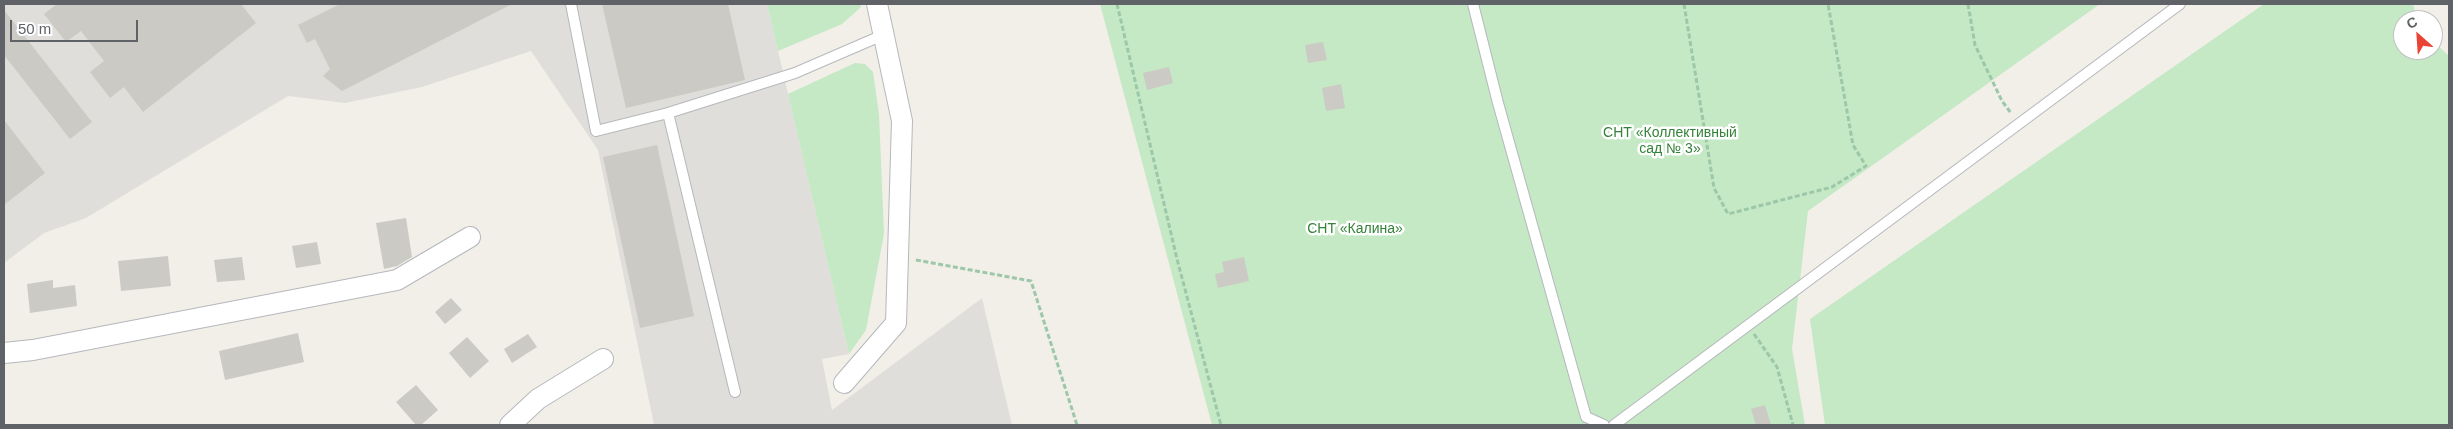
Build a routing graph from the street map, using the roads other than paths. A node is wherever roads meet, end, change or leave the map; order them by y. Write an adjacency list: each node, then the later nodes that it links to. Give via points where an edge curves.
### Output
1 (571, 4): 6 (lane, via 596,131)
2 (877, 4): 5 (street)
3 (1474, 4): 13 (lane, via 1498,103 1586,418)
4 (2180, 4): 14 (lane)
5 (883, 35): 6 (lane, via 795,73); 10 (street, via 902,121 896,323)
6 (668, 113): 11 (lane)
7 (470, 237): 8 (street, via 396,280)
8 (4, 354)
9 (603, 359): 12 (street, via 538,399)
10 (844, 383)
11 (735, 392)
12 (510, 425)
13 (1604, 425)
14 (1614, 425)

